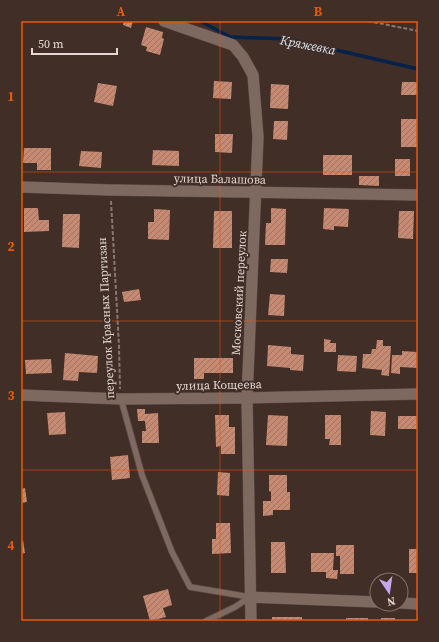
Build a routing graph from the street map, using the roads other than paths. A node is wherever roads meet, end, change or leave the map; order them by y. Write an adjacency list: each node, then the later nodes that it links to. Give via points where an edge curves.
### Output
1 (164, 21): 3 (street, Московский переулок, via 233,45 254,75 258,137)
2 (21, 187): 3 (street, улица Балашова)
3 (256, 193): 4 (street, улица Балашова); 7 (street, Московский переулок)
4 (418, 195)
5 (418, 394): 7 (street, улица Кощеева)
6 (21, 395): 8 (street, улица Кощеева)
7 (247, 398): 8 (street, улица Кощеева); 9 (street, Московский переулок)
8 (120, 399): 9 (lane, переулок Красных Партизан, via 142,475 172,552 190,587)
9 (250, 597): 10 (street); 11 (lane); 12 (street, Московский переулок)
10 (369, 602)
11 (206, 621)
12 (251, 621)

